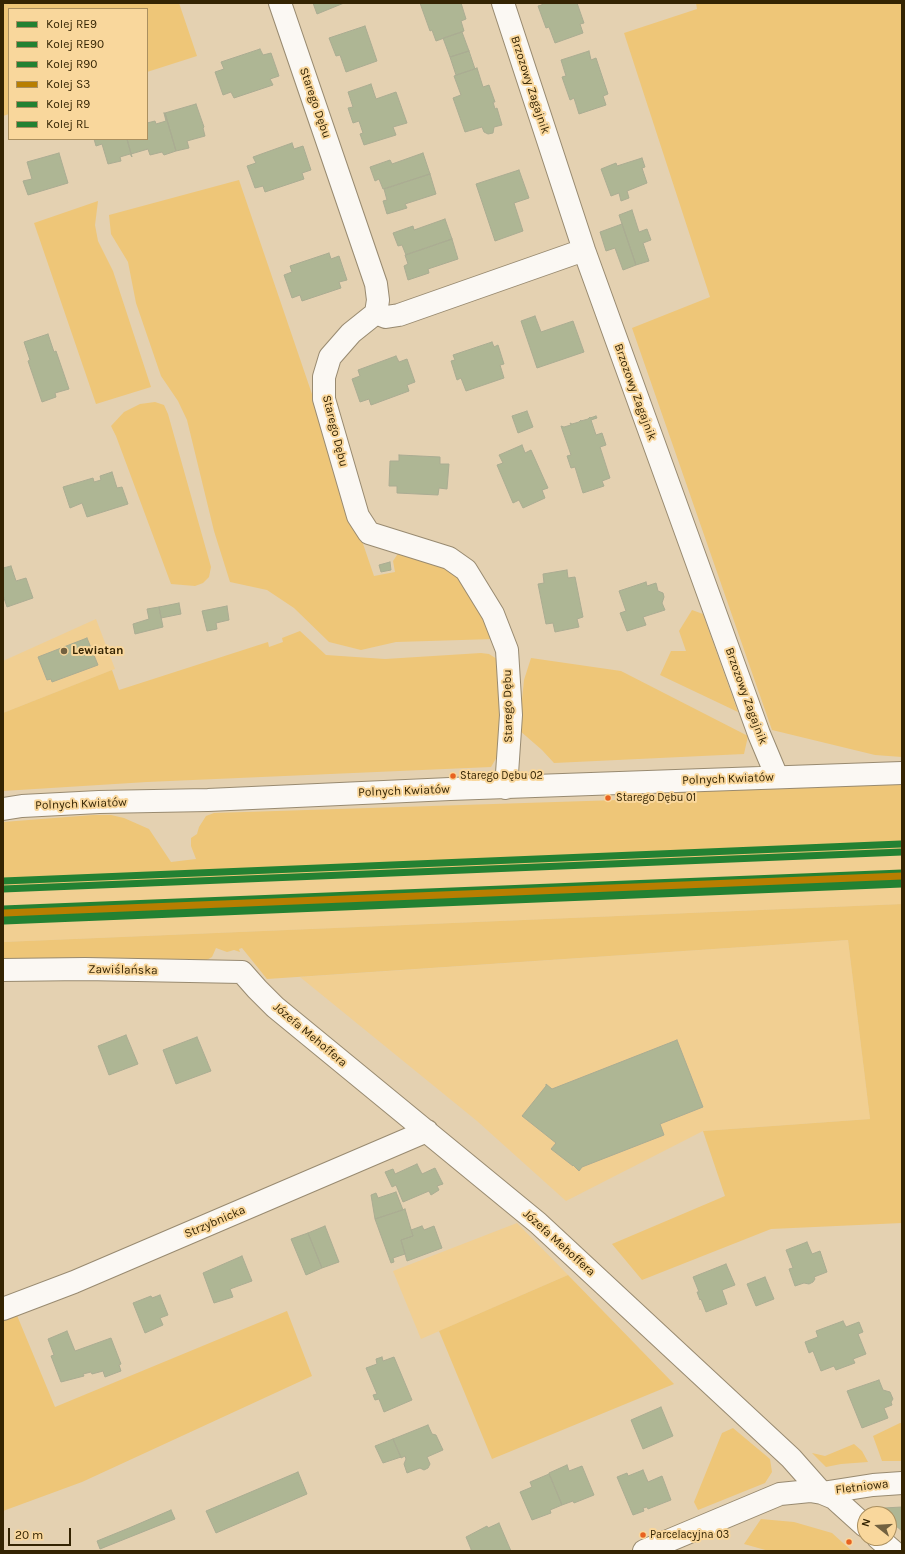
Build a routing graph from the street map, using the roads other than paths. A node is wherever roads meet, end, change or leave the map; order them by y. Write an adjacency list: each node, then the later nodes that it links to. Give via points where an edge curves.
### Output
1 (280, 3): 4 (street, Starego Dębu, via 376,284)
2 (503, 3): 3 (street, Brzozowy Zagajnik)
3 (584, 250): 4 (street, via 400,315 386,317); 6 (street, Brzozowy Zagajnik, via 759,734)
4 (376, 313): 7 (street, Starego Dębu, via 351,333 330,357 324,377 324,399 358,516 369,533 449,558 466,570 492,614 507,650 511,715)
5 (902, 773): 6 (street, Polnych Kwiatów)
6 (777, 777): 7 (street, Polnych Kwiatów)
7 (506, 788): 8 (street, Polnych Kwiatów, via 99,802)
8 (3, 809)
9 (3, 970): 10 (street, Zawiślańska)
10 (242, 972): 11 (street, Józefa Mehoffera, via 275,1007)
11 (427, 1131): 12 (street, Strzybnicka); 14 (street, Józefa Mehoffera, via 538,1223 791,1458)
12 (3, 1310)
13 (902, 1483): 14 (street, Fletniowa)
14 (822, 1492): 15 (street, Józefa Mehoffera, via 834,1498); 16 (street, Fletniowa, via 780,1494)
15 (857, 1519)
16 (644, 1551)

